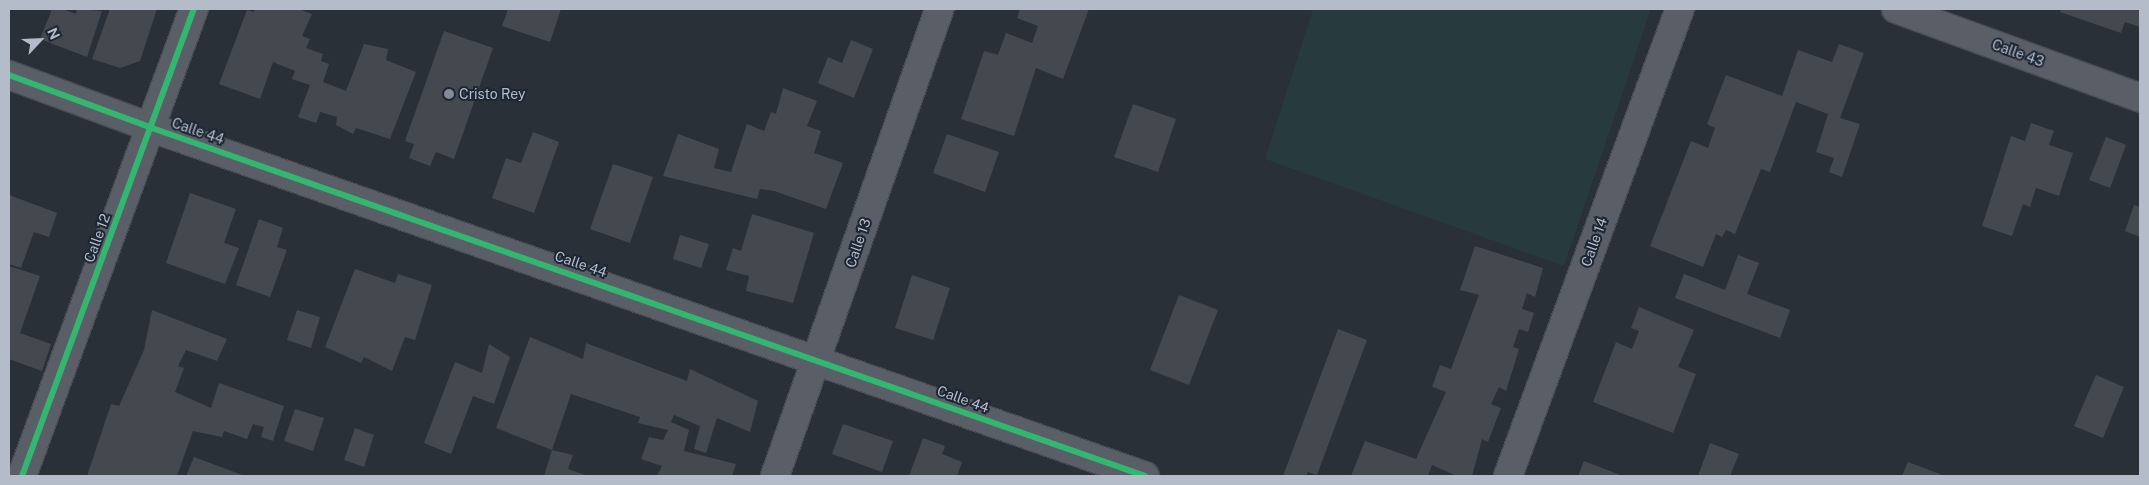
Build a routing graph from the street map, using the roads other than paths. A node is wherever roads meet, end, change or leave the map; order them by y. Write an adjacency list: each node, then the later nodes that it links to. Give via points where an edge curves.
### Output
1 (194, 9): 7 (street, Calle 12)
2 (939, 9): 8 (street, Calle 13)
3 (1680, 9): 12 (street, Calle 14)
4 (1896, 9): 6 (street, Calle 43)
5 (9, 75): 7 (street, Calle 44)
6 (2140, 98)
7 (152, 128): 8 (street, Calle 44); 9 (street, Calle 12)
8 (817, 360): 10 (street, Calle 13); 11 (street, Calle 44)
9 (22, 476)
10 (774, 476)
11 (1145, 476)
12 (1508, 476)

